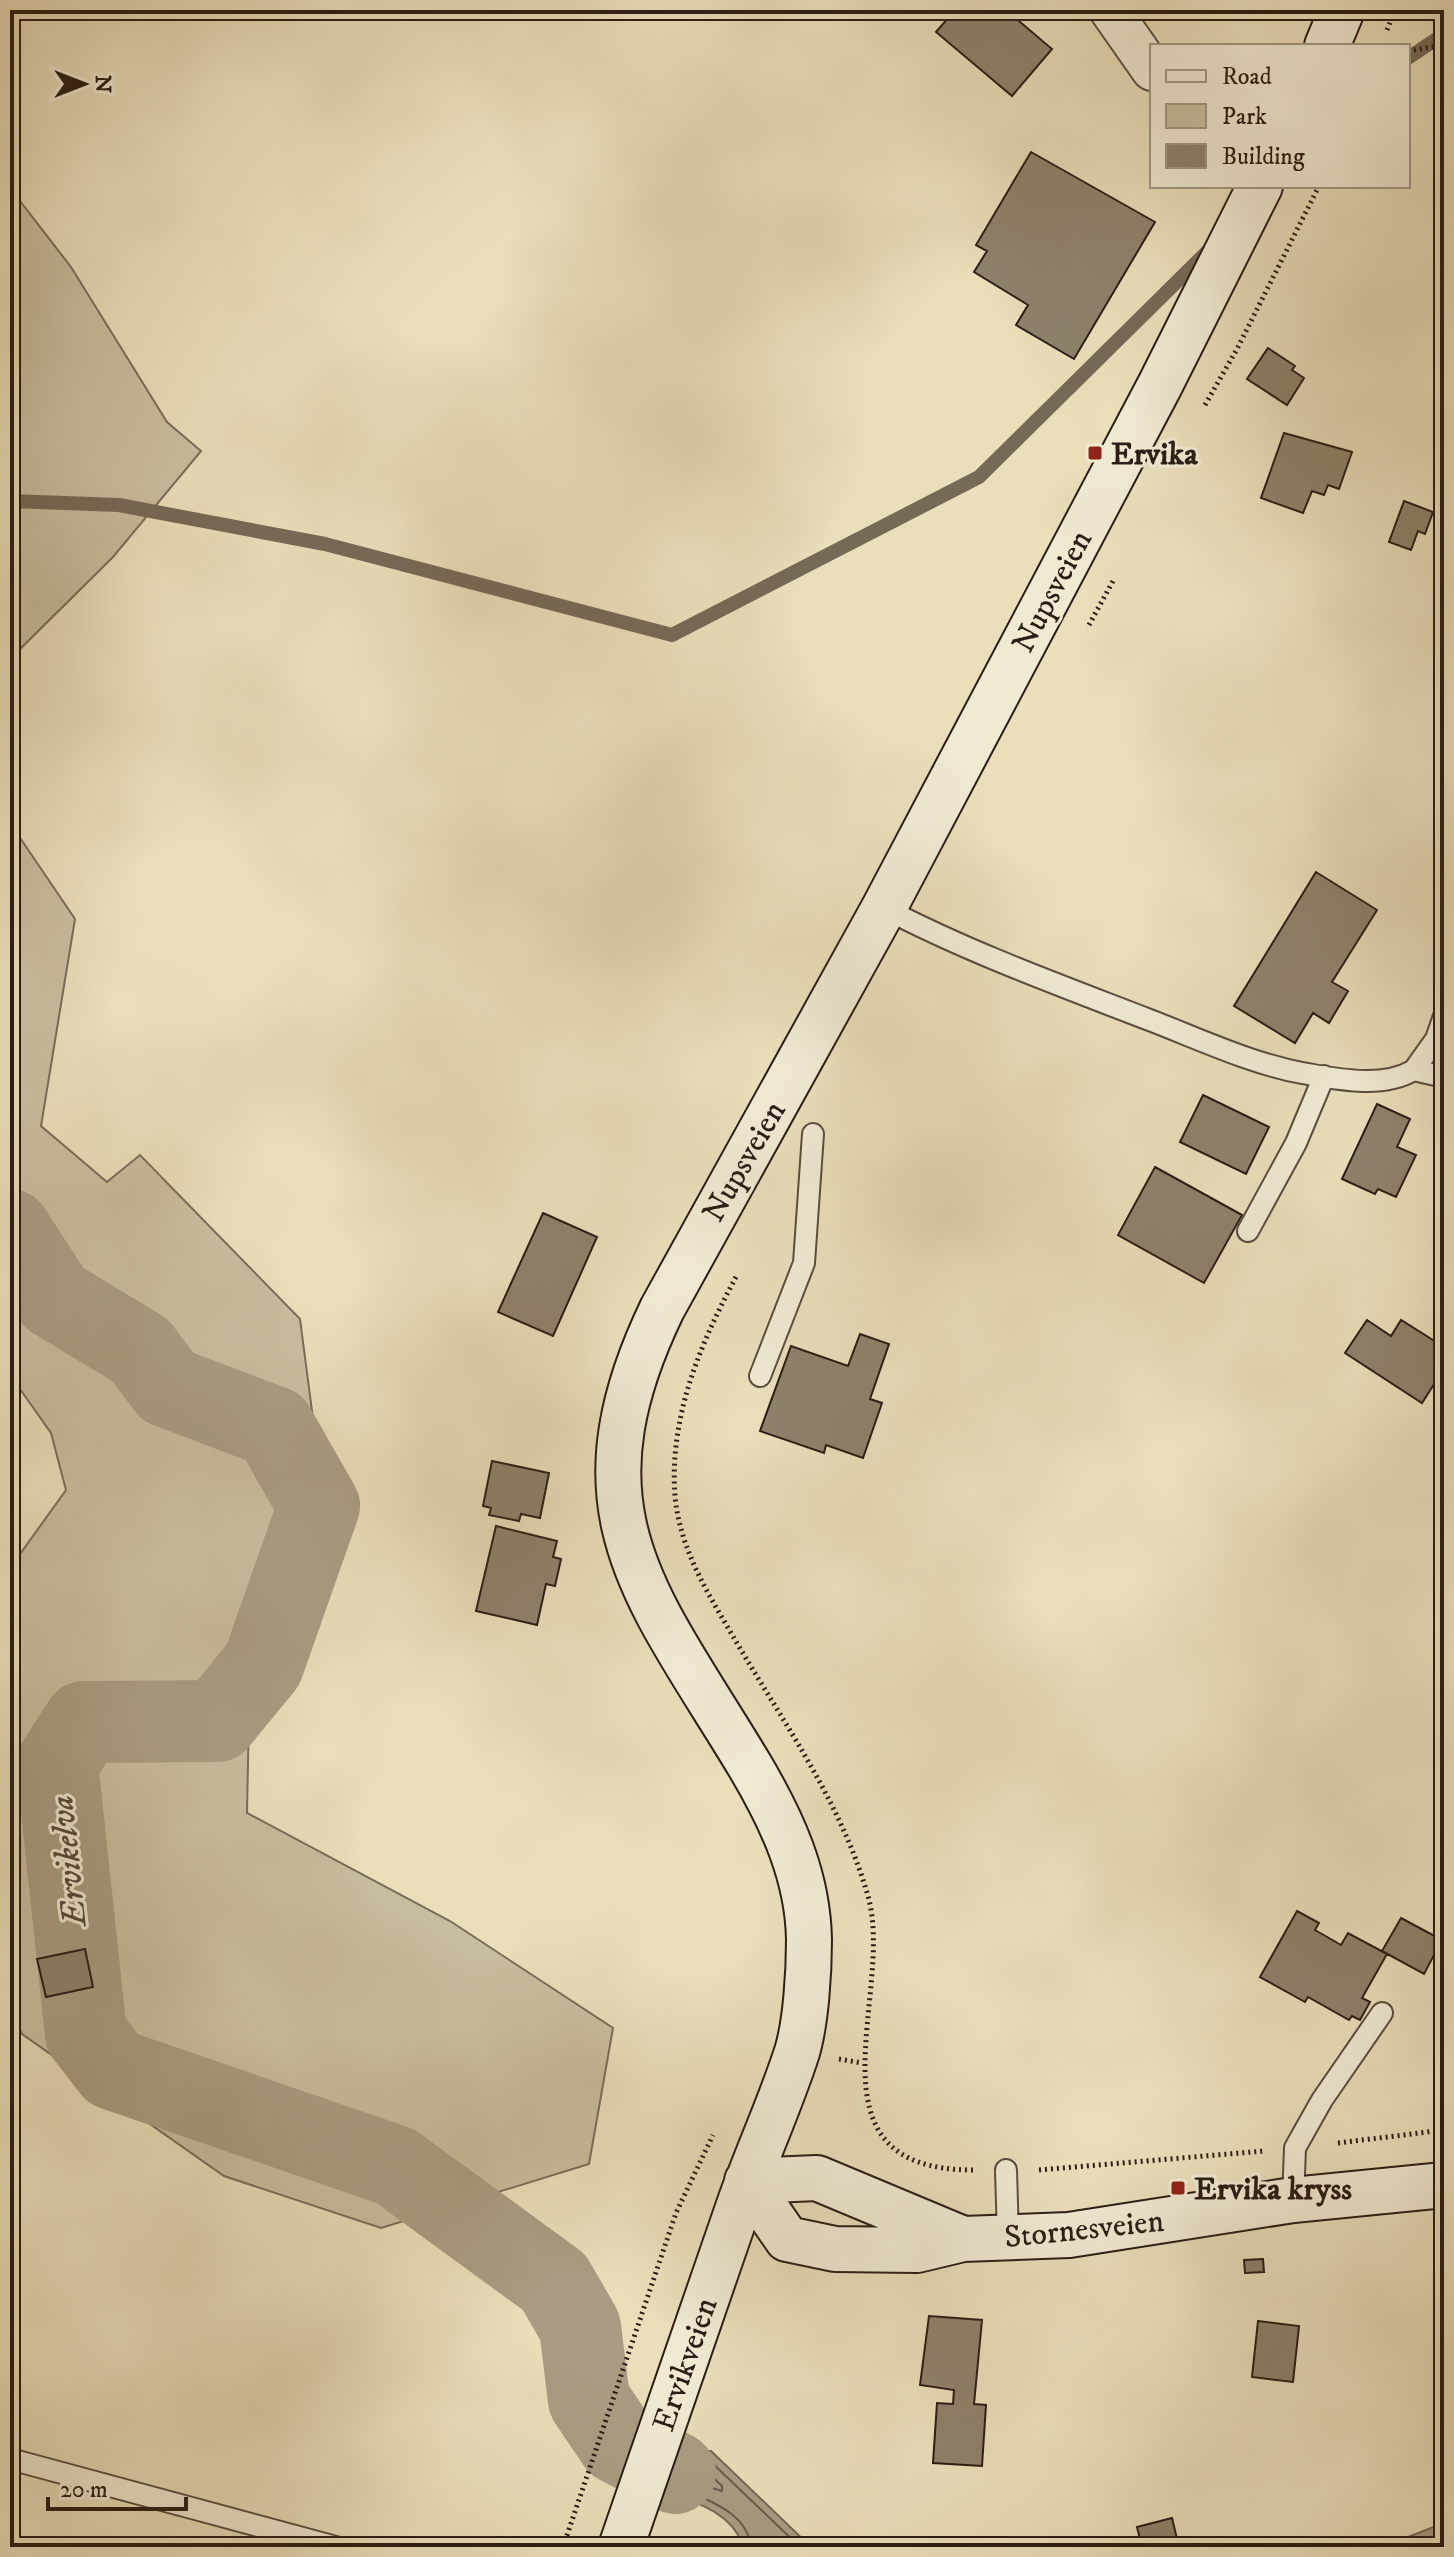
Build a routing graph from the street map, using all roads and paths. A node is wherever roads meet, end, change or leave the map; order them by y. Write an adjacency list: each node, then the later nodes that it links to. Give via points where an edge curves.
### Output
1 (1110, 10): 6 (street)
2 (1342, 10): 3 (main road)
3 (1328, 44)
4 (1444, 45): 5 (path)
5 (1410, 51)
6 (1150, 67)
7 (1257, 188): 12 (main road, Nupsveien, via 1160,385)
8 (1318, 188): 9 (path)
9 (1201, 412)
10 (1117, 572): 11 (path)
11 (1089, 626)
12 (884, 908): 15 (lane, via 926,930 1201,1040 1275,1066); 25 (main road, Nupsveien, via 662,1309 642,1350 619,1426 622,1518 649,1600 762,1786 788,1839 804,1892 809,1938 798,2049)
13 (1444, 1016): 14 (lane, via 1436,1039)
14 (1414, 1070): 15 (lane, via 1386,1080); 16 (lane)
15 (1324, 1076): 18 (lane, via 1296,1143)
16 (1444, 1077)
17 (813, 1134): 20 (lane, via 804,1263)
18 (1248, 1231)
19 (742, 1266): 24 (path, via 697,1359 680,1424 675,1496 687,1549 854,1850 874,1930 862,2063 863,2088 877,2125 902,2153 933,2166)
20 (760, 1376)
21 (1382, 2013): 23 (lane)
22 (1444, 2130): 23 (path)
23 (1295, 2148): 24 (path); 27 (lane)
24 (1006, 2170): 28 (lane)
25 (747, 2181): 29 (main road, Stornesveien, via 817,2178); 29 (main road, Stornesveien, via 787,2239 835,2249 917,2250); 34 (main road, Ervikveien)
26 (1444, 2185): 27 (main road, Stornesveien)
27 (1293, 2200): 28 (main road, Stornesveien, via 1069,2235)
28 (1008, 2238): 29 (main road, Stornesveien)
29 (963, 2239)
30 (645, 2311): 33 (path)
31 (10, 2459): 32 (lane)
32 (336, 2547)
33 (563, 2547)
34 (621, 2547)

